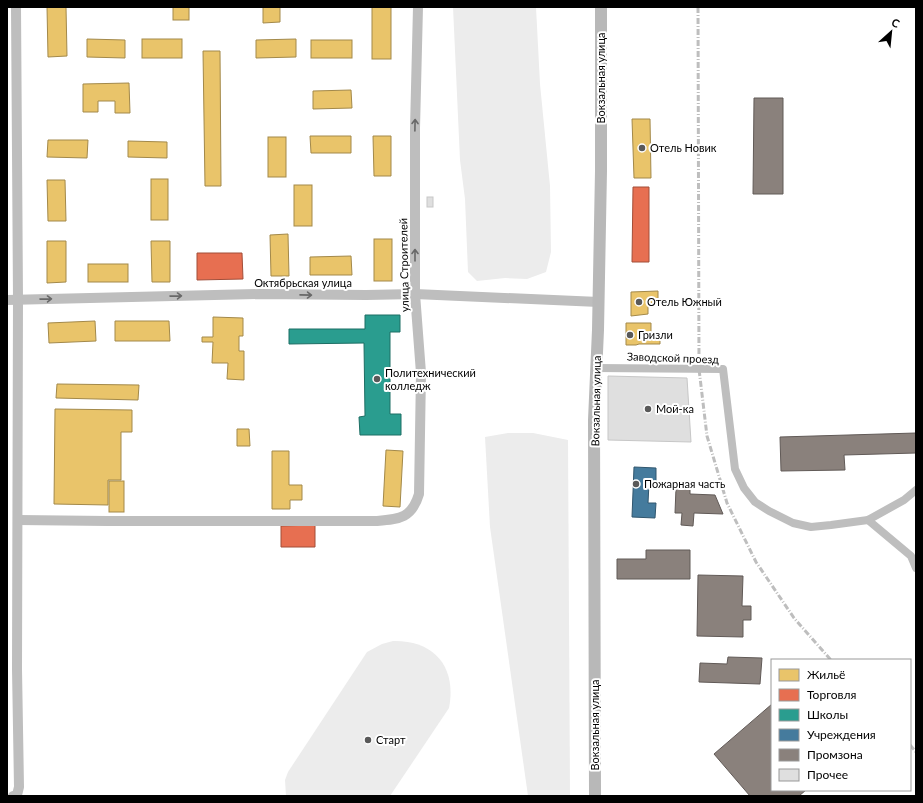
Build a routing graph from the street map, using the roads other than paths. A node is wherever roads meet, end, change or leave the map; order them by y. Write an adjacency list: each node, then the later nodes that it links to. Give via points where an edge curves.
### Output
1 (16, 7): 5 (street)
2 (418, 7): 4 (street, улица Строителей, one-way to 2, via 415,128)
3 (601, 7): 7 (main road, Вокзальная улица)
4 (416, 294): 5 (street, Октябрьская улица, one-way to 4); 7 (street, Октябрьская улица); 10 (street, улица Строителей, via 421,373 419,494 413,508 404,516 358,521)
5 (18, 299): 6 (street, Октябрьская улица); 10 (street)
6 (7, 300)
7 (599, 302): 8 (main road, Вокзальная улица)
8 (596, 368): 11 (street, Заводской проезд, via 723,369 735,469 744,488 755,502 793,523 811,527); 14 (main road, Вокзальная улица)
9 (916, 490): 11 (street, Заводской проезд, via 904,500)
10 (18, 520): 13 (street, via 19,787 17,795)
11 (868, 520): 12 (street, via 911,556)
12 (916, 568)
13 (13, 796)
14 (595, 796)

